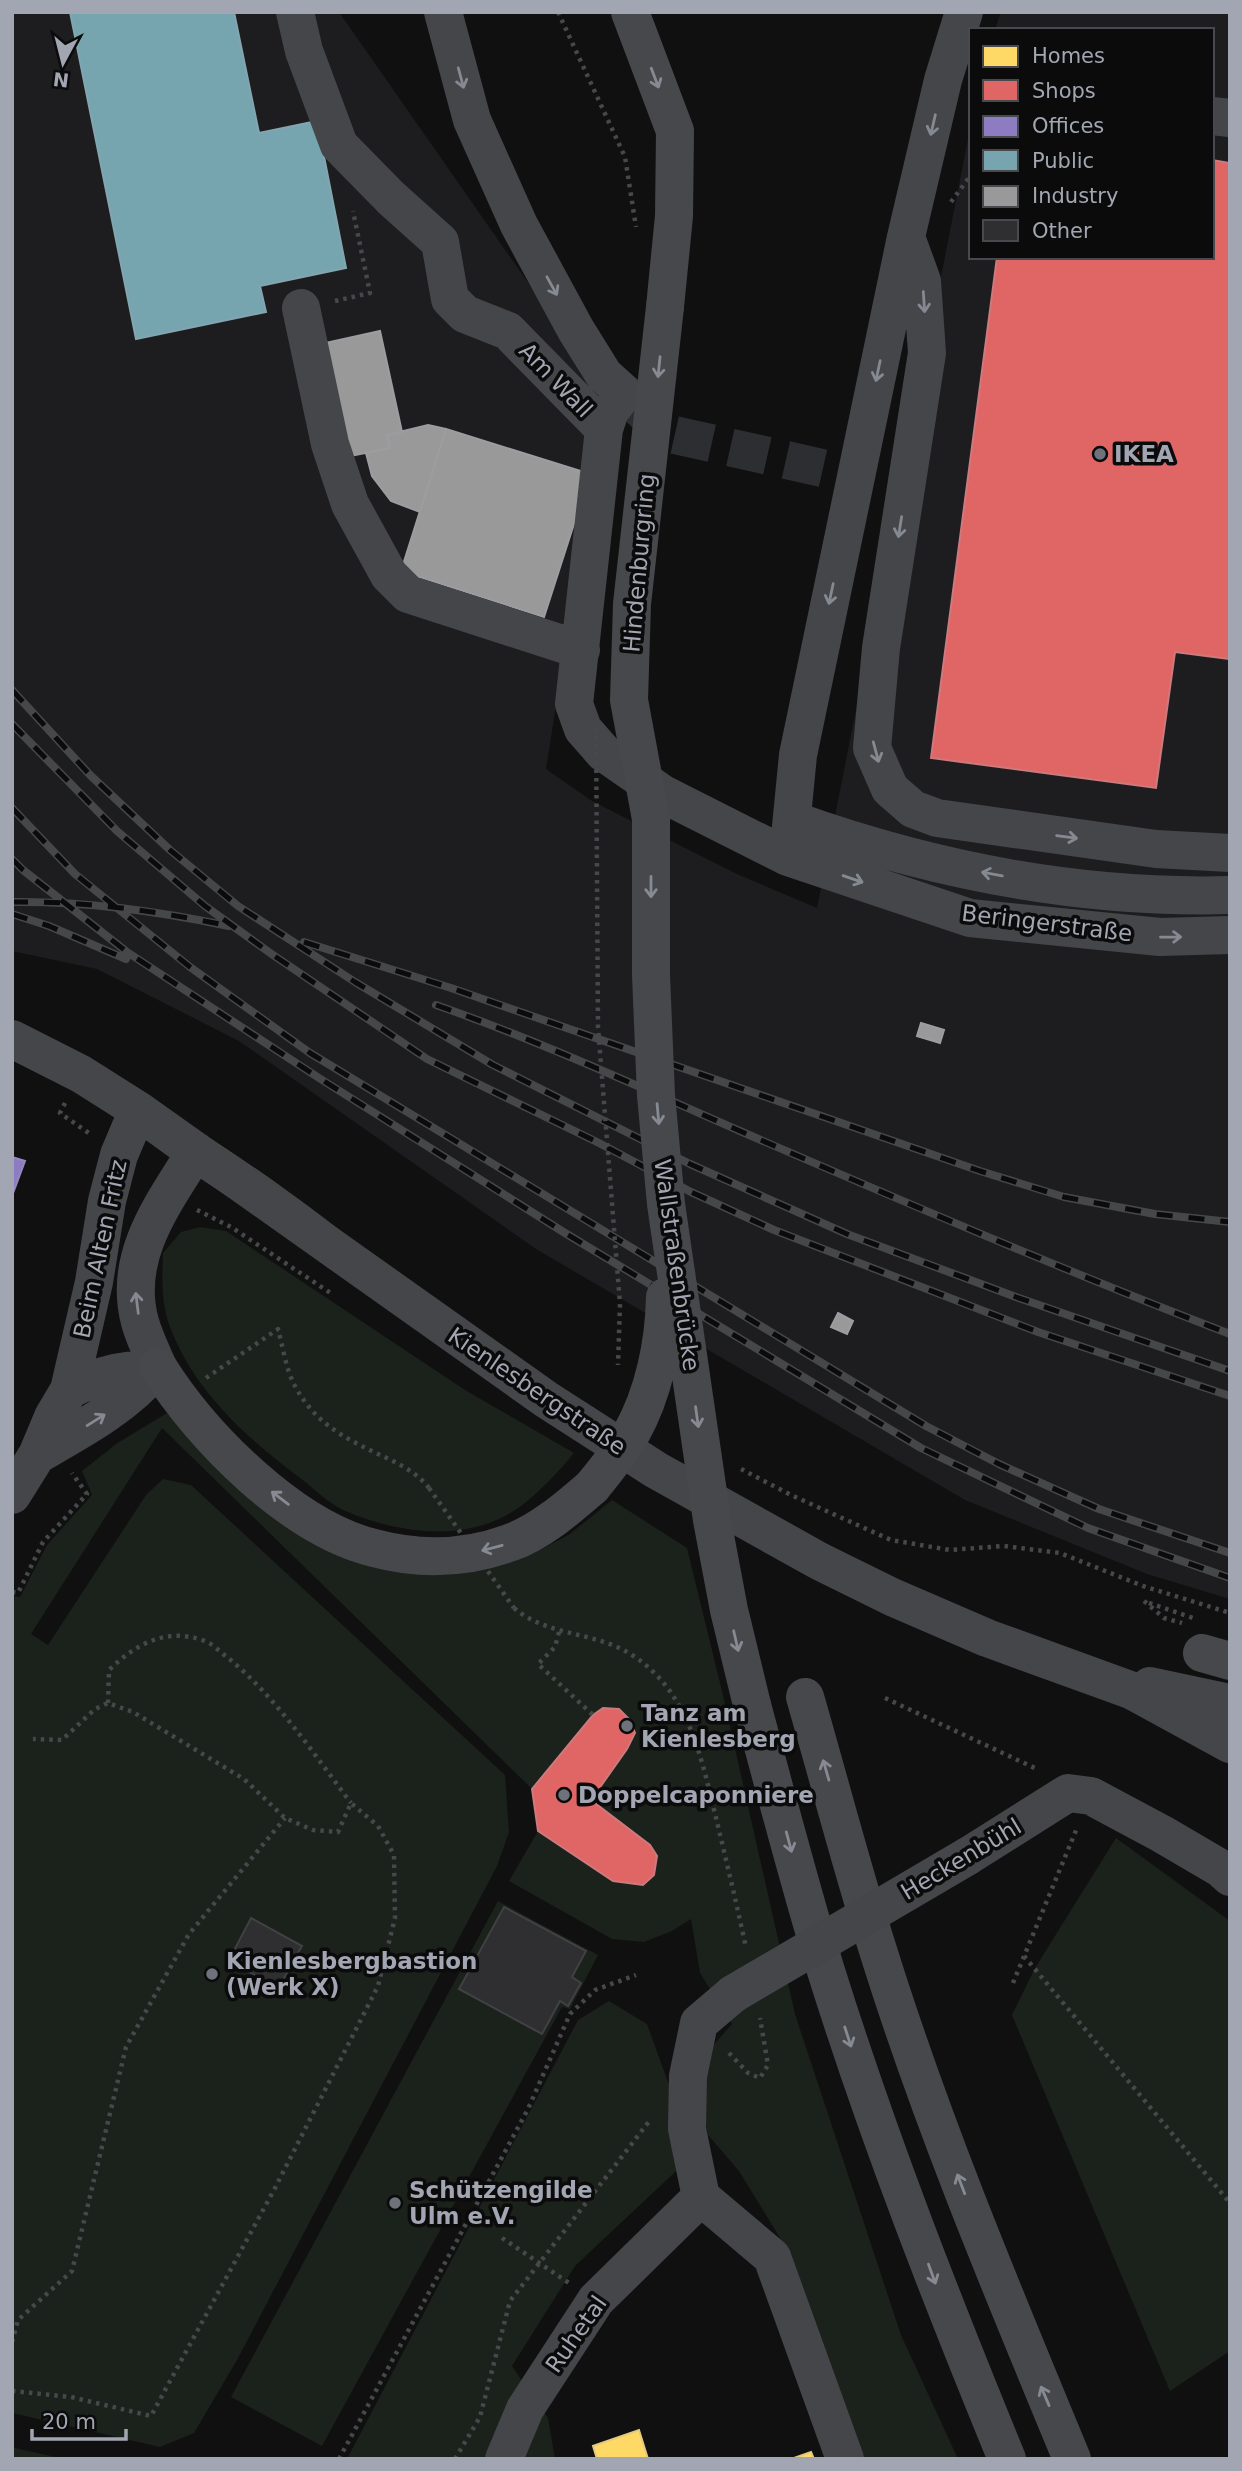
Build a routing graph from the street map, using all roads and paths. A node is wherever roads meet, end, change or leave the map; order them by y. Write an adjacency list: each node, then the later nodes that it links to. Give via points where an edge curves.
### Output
1 (295, 12): 13 (street, Am Wall, via 304,51 339,145 440,242 450,299 465,314 508,331)
2 (443, 12): 13 (street, one-way to 13, via 472,120 519,225 604,375 624,393)
3 (558, 12): 10 (path, via 625,157)
4 (630, 12): 16 (highway, Hindenburgring, one-way to 16, bridge, via 675,131 674,216 632,604 629,699)
5 (964, 12): 6 (street)
6 (957, 82): 11 (street, one-way to 11)
7 (969, 178): 9 (path)
8 (351, 199): 12 (path, via 370,293)
9 (950, 204)
10 (637, 234)
11 (906, 237): 17 (street, one-way to 17, via 843,475 798,755); 18 (street, one-way to 18, via 922,281 927,353 881,648 873,736 872,748 890,789 913,809 937,818 1156,849)
12 (301, 307): 14 (street, via 330,444 350,503 389,575 408,594)
13 (604, 429): 14 (street)
14 (581, 650): 17 (street, via 574,704 583,729 604,753 663,794)
15 (596, 724): 28 (path, bridge, via 597,1027 620,1304)
16 (651, 819): 26 (highway, Wallstraßenbrücke, one-way to 26, bridge, via 651,975)
17 (790, 838): 19 (street, Beringerstraße, one-way to 17, via 1180,897 1074,888 921,861 853,842); 20 (street, Beringerstraße, one-way to 20, via 970,918 1160,937)
18 (1230, 853)
19 (1230, 895)
20 (1230, 935)
21 (12, 1039): 23 (street, Kienlesbergstraße)
22 (69, 1096): 24 (path, via 61,1113)
23 (138, 1110): 25 (street, Kienlesbergstraße); 30 (street, Beim Alten Fritz, via 107,1201)
24 (99, 1140)
25 (196, 1151): 27 (street, one-way to 25, via 139,1321 135,1287 141,1248); 37 (street, Kienlesbergstraße, via 547,1400 677,1482 892,1597)
26 (666, 1204): 27 (highway, one-way to 27, bridge, via 664,1324 654,1377 632,1432 592,1487 553,1519 512,1543 468,1555 429,1557 372,1548 331,1531 295,1509 221,1447 177,1397); 69 (highway, Wallstraßenbrücke, one-way to 69, bridge, via 712,1520 752,1705 813,1926 867,2093 943,2304)
27 (158, 1367): 30 (street, via 114,1372); 31 (street, Beim Alten Fritz, one-way to 27, via 117,1407)
28 (615, 1376)
29 (205, 1379): 35 (path, bridge, via 278,1329 294,1384 316,1417 343,1437 422,1479 514,1608)
30 (69, 1390): 31 (street, Beim Alten Fritz)
31 (37, 1455): 33 (street, Beim Alten Fritz)
32 (71, 1471): 34 (path, via 87,1494 43,1542 18,1593)
33 (12, 1495)
34 (12, 1592)
35 (559, 1632): 43 (path, via 555,1647 538,1664); 51 (path, via 604,1640 632,1655 672,1693 697,1743)
36 (1205, 1640): 36 (path, via 1144,1601 1164,1618)
37 (1098, 1679): 41 (street, Kienlesbergstraße); 42 (street, Kienlesbergstraße)
38 (805, 1697): 70 (highway, one-way to 38, via 923,2084 877,1948)
39 (885, 1698): 47 (path, via 1061,1780)
40 (108, 1703): 45 (path, via 62,1740); 48 (path, via 109,1670 124,1655 152,1639 183,1635 208,1642 247,1674); 49 (path, via 133,1712 244,1779)
41 (1230, 1703)
42 (1168, 1709): 44 (street); 46 (street, Kienlesbergstraße)
43 (593, 1714)
44 (1230, 1723)
45 (33, 1739)
46 (1230, 1744)
47 (1079, 1794): 50 (street, via 1162,1834); 52 (path); 55 (street, Heckenbühl, bridge, via 968,1856)
48 (351, 1803): 49 (path, via 338,1832 313,1830); 64 (path, via 378,1826 394,1855 395,1918 378,1986 151,2416 71,2397)
49 (285, 1818): 63 (path, via 189,1934 126,2047 72,2272 18,2320)
50 (1230, 1877)
51 (746, 1951)
52 (1024, 1956): 54 (path); 59 (path)
53 (636, 1975): 65 (path, via 595,1990 570,2014 528,2109)
54 (1013, 1983)
55 (745, 2000): 56 (street, Heckenbühl); 56 (path, via 768,2065 760,2078 748,2073)
56 (699, 2023): 57 (street)
57 (688, 2088): 58 (street, via 687,2129); 61 (path, via 662,2105)
58 (701, 2197): 62 (street, Ruhetal); 68 (street, via 772,2257)
59 (1230, 2203)
60 (502, 2238): 61 (path)
61 (538, 2263): 62 (path); 66 (path, via 510,2301 480,2417)
62 (596, 2300): 67 (street, Ruhetal, via 524,2409)
63 (12, 2342)
64 (12, 2391)
65 (339, 2459)
66 (455, 2459)
67 (504, 2459)
68 (845, 2459)
69 (1007, 2459)
70 (1072, 2459)

